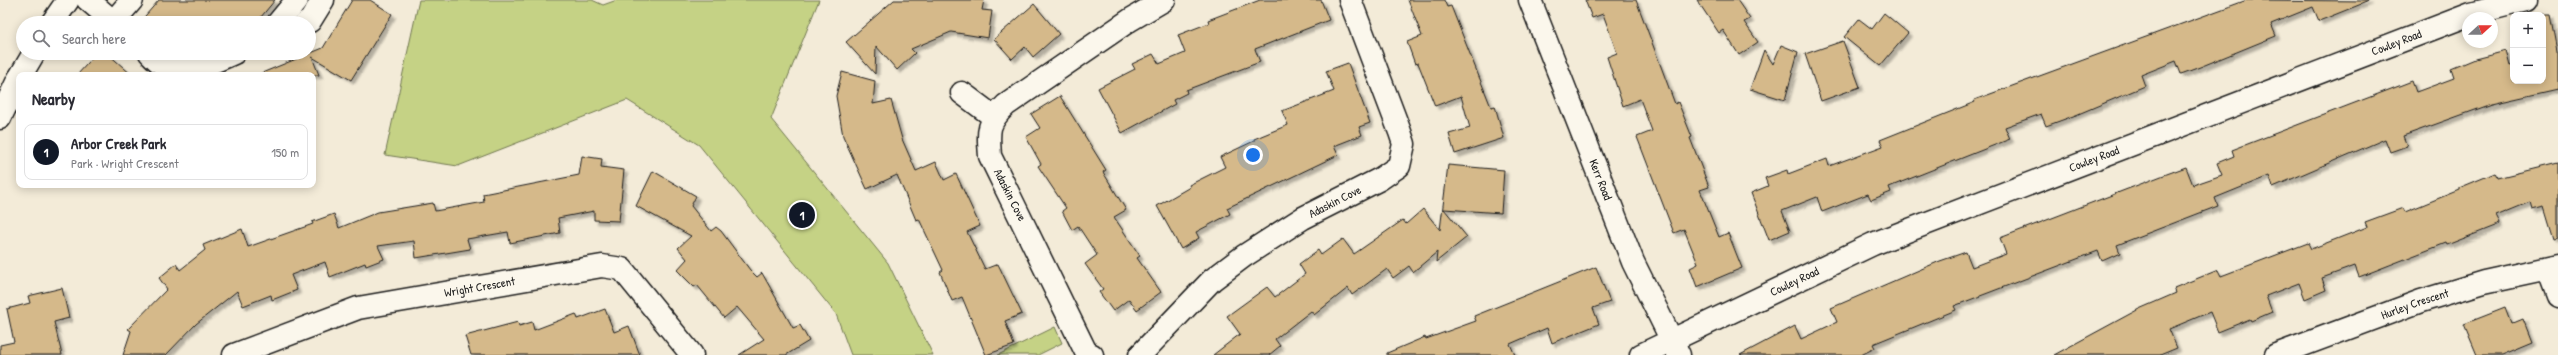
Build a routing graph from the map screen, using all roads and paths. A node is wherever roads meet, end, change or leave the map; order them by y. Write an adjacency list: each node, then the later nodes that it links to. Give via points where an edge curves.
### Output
1 (68, 0): 11 (street)
2 (88, 0): 12 (street)
3 (132, 0): 13 (street)
4 (297, 0): 14 (street)
5 (323, 0): 15 (street)
6 (1164, 0): 23 (street, via 1104,38 1006,105)
7 (1350, 0): 30 (street, Adaskin Cove, via 1404,144 1399,166 1380,179 1303,218 1244,256 1212,280)
8 (1530, 0): 26 (street, Kerr Road, via 1633,262)
9 (2526, 0): 10 (street, Cowley Road)
10 (2468, 7): 26 (street, Cowley Road, via 1873,244)
11 (57, 16)
12 (107, 16)
13 (119, 16)
14 (284, 16)
15 (313, 16)
16 (30, 60): 19 (street)
17 (158, 60): 18 (street, via 164,65 183,69)
18 (217, 60)
19 (23, 72)
20 (16, 83): 22 (street)
21 (962, 93): 23 (street)
22 (3, 103)
23 (994, 116): 29 (street, Adaskin Cove, via 989,126 990,156 1086,352)
24 (2553, 268): 25 (street); 32 (street, Hurley Crescent, via 2484,282 2421,301)
25 (2558, 296)
26 (1675, 348): 31 (street, Cowley Road)
27 (234, 355): 28 (street, Wright Crescent, via 358,308 608,266 622,269)
28 (692, 355)
29 (1092, 355)
30 (1140, 355)
31 (1641, 355)
32 (2276, 355)

